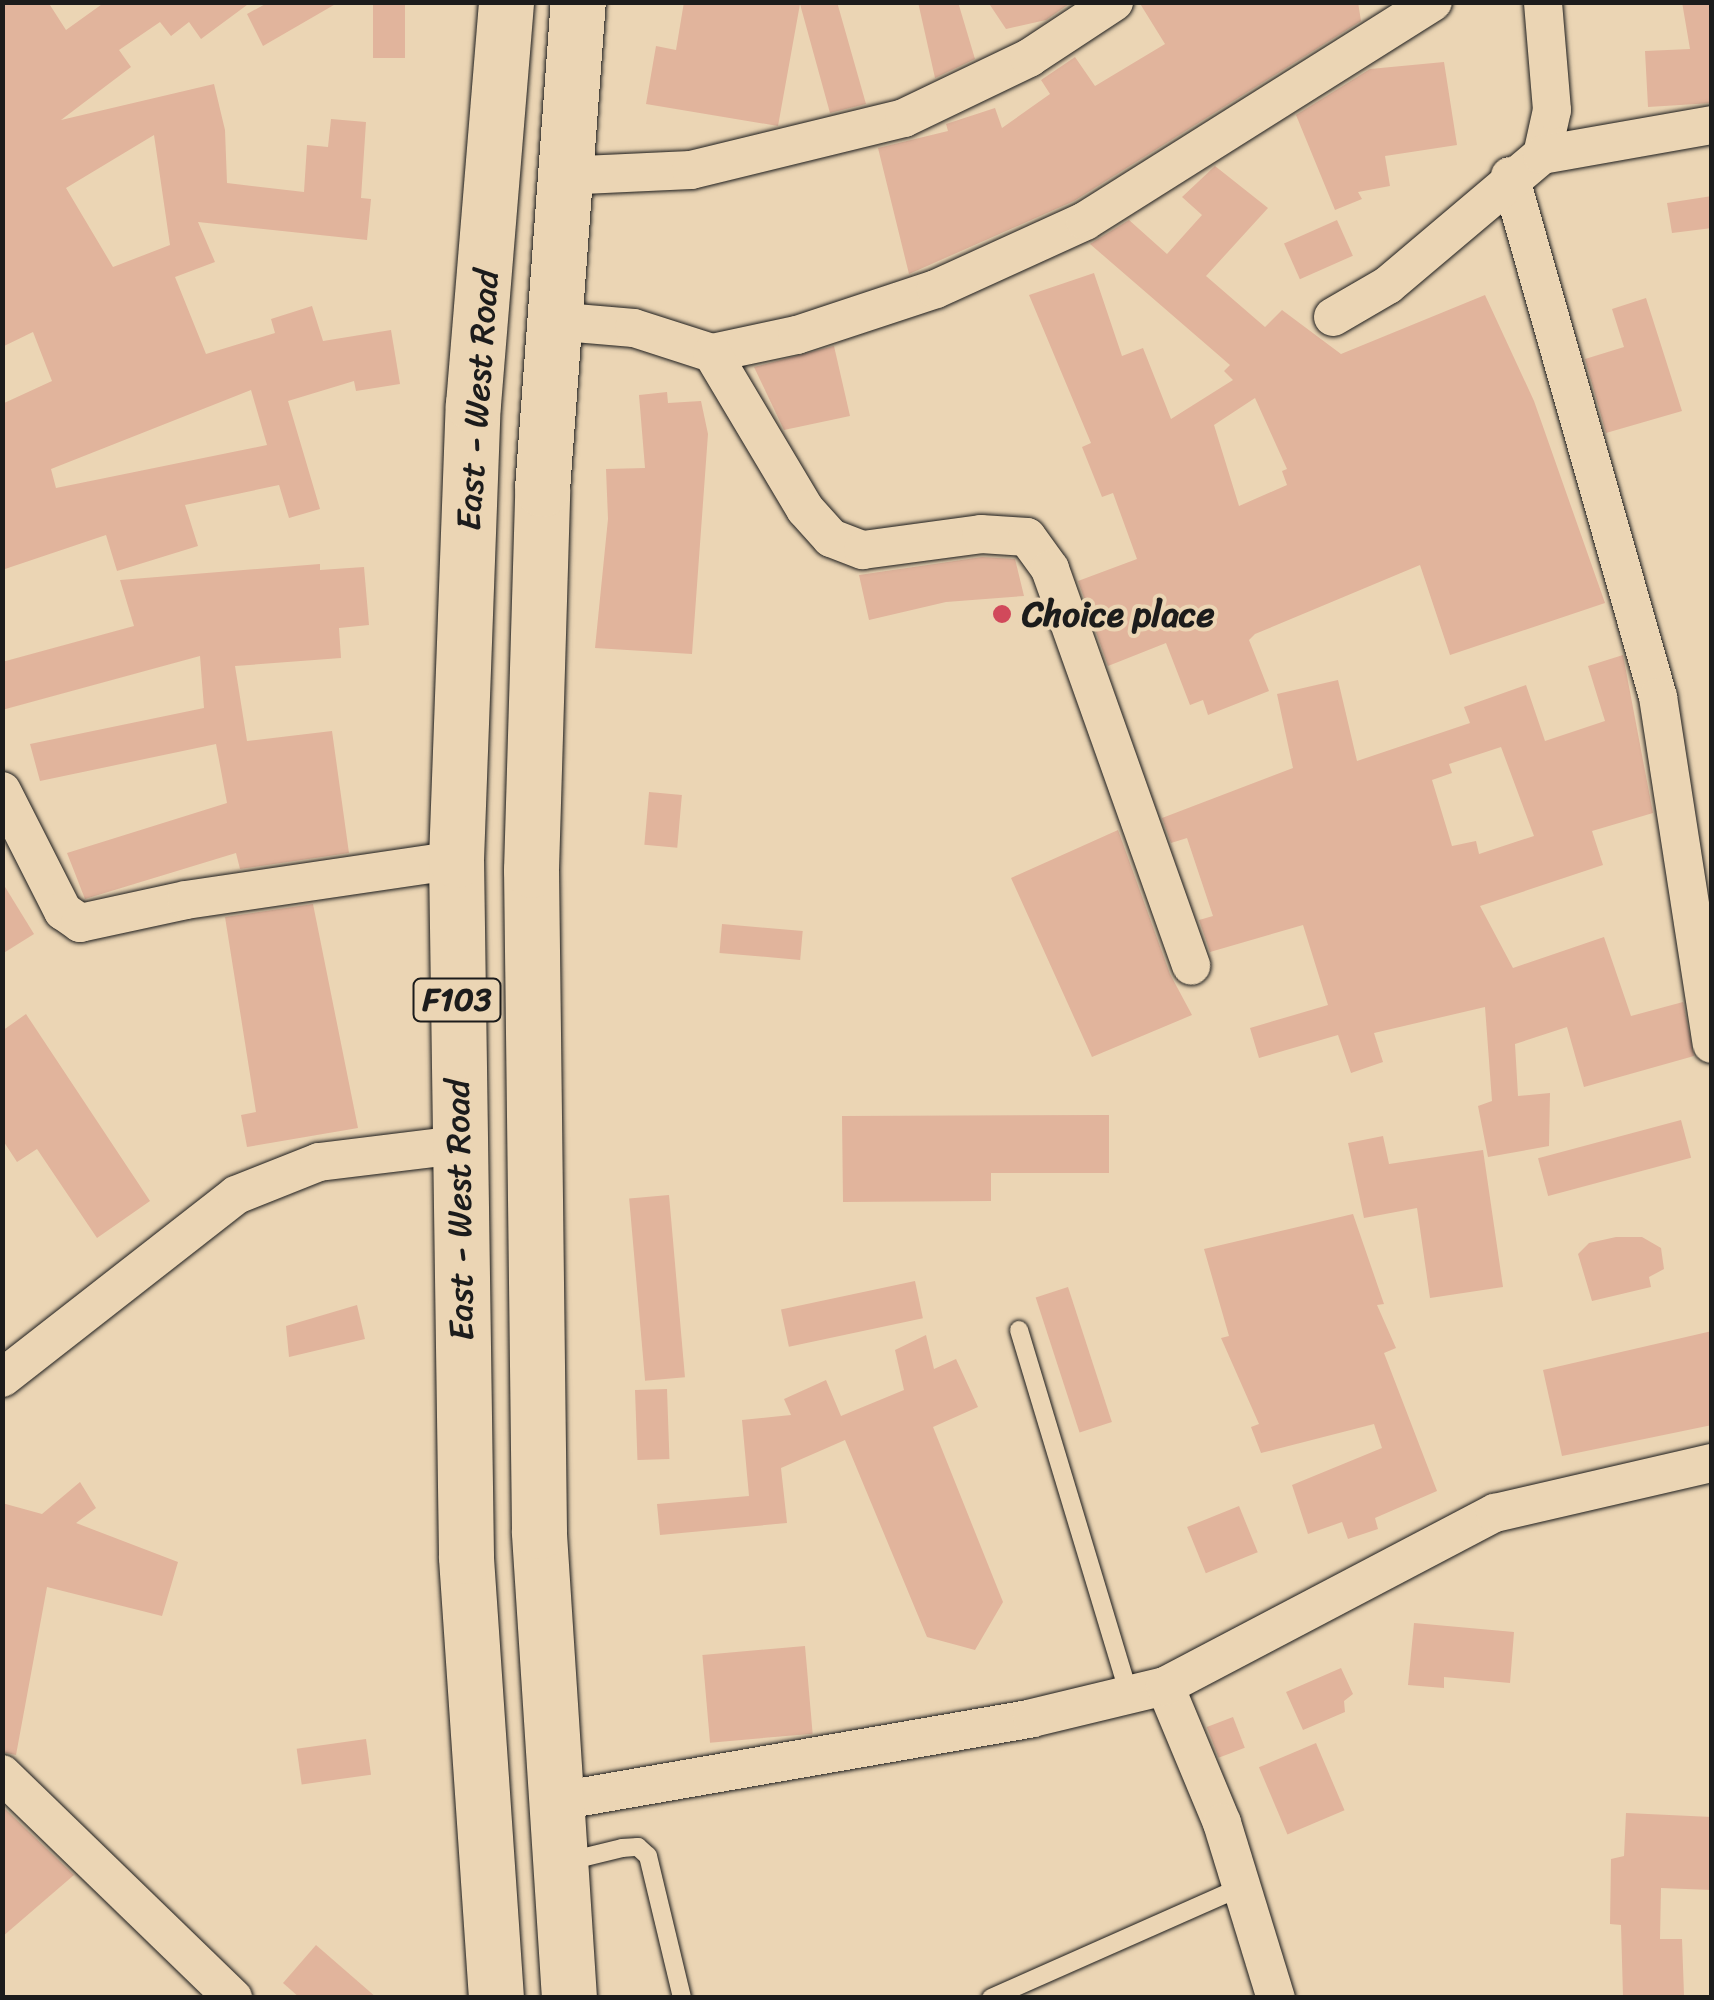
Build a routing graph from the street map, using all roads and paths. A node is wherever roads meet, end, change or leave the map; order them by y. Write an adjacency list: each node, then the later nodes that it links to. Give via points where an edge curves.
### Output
1 (506, 2): 14 (main road, East - West Road / F103, via 473,404)
2 (578, 2): 8 (main road, East - West Road / F103)
3 (1114, 2): 8 (street, via 1029,58 904,118 691,170)
4 (1433, 2): 12 (street, via 1085,222 936,289 797,336)
5 (1543, 2): 7 (street, via 1552,110)
6 (1712, 125): 7 (street)
7 (1542, 155): 9 (street)
8 (562, 176): 11 (main road, East - West Road / F103)
9 (1510, 176): 10 (street, via 1388,285); 16 (street, via 1658,697)
10 (1333, 317)
11 (552, 321): 12 (street, via 634,328); 23 (main road, East - West Road / F103, via 530,870 530,1142)
12 (712, 353): 15 (street, via 805,509 830,538 863,550 980,534 1027,537 1050,569)
13 (2, 791): 14 (street, via 63,911 80,923 186,900)
14 (456, 860): 17 (main road, East - West Road / F103)
15 (1191, 966)
16 (1712, 1044)
17 (457, 1144): 19 (street, via 320,1162 236,1196); 27 (main road, East - West Road / F103, via 466,1556)
18 (1018, 1330): 21 (lane)
19 (11, 1355)
20 (1712, 1463): 21 (street, via 1495,1513)
21 (1147, 1690): 23 (street, via 994,1725); 25 (street)
22 (2, 1774): 26 (street)
23 (553, 1802): 24 (main road, East - West Road / F103)
24 (558, 1864): 28 (main road, East - West Road / F103); 29 (lane, via 622,1848 638,1847 648,1856)
25 (1242, 1888): 30 (lane); 31 (street)
26 (233, 1998)
27 (496, 1998)
28 (569, 1998)
29 (682, 1998)
30 (991, 1998)
31 (1276, 1998)

